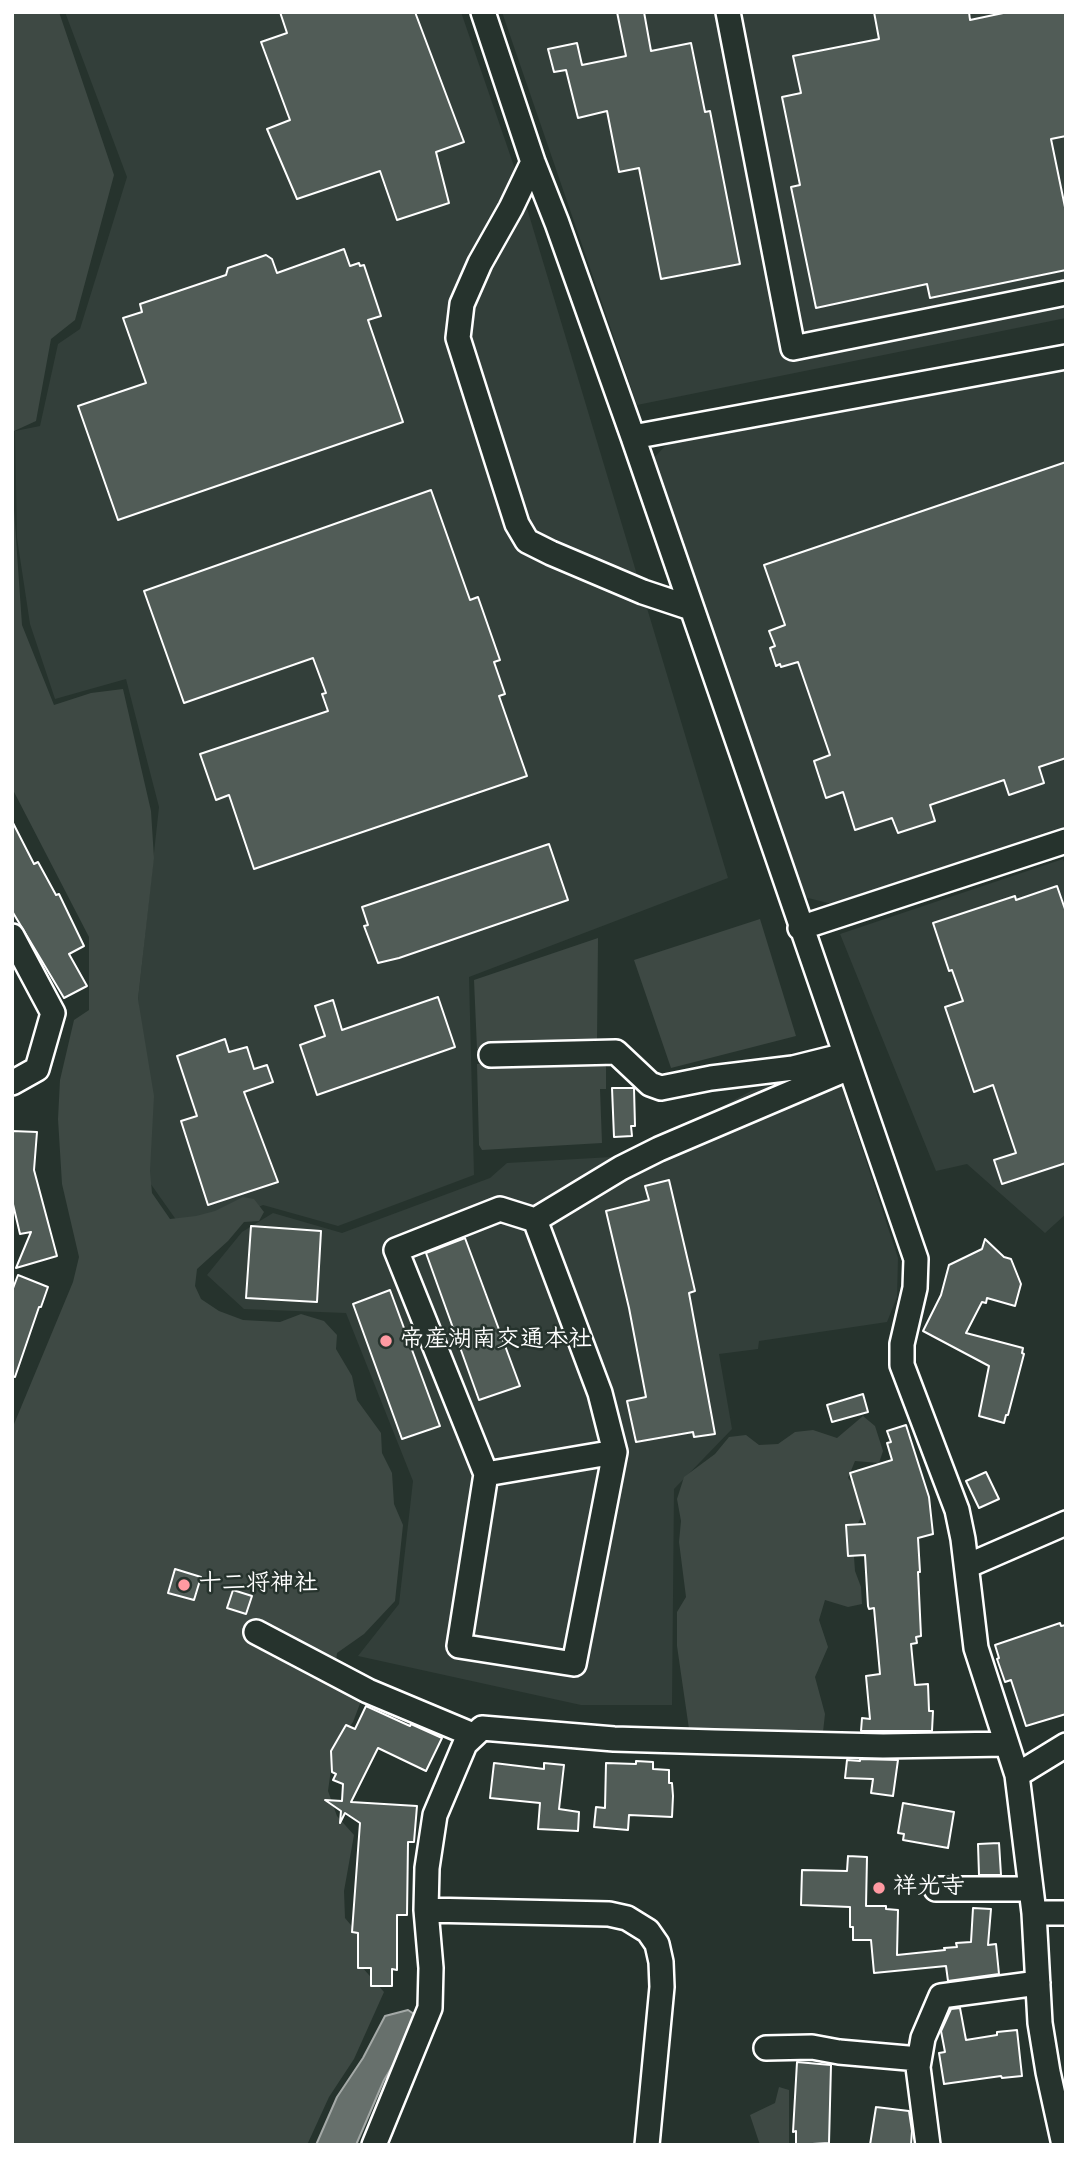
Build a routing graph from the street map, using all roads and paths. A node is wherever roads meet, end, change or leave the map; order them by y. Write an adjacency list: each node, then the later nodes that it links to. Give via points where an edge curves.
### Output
1 (483, 12): 3 (street)
2 (728, 12): 4 (street, via 793,348)
3 (533, 162): 6 (street); 7 (street, via 462,304 458,338 517,524 527,541 551,553)
4 (1066, 293)
5 (1066, 357): 6 (street)
6 (633, 438): 7 (street)
7 (691, 608): 9 (street)
8 (1066, 841): 9 (street)
9 (800, 928): 12 (street)
10 (12, 936): 13 (street, via 54,1013 37,1069)
11 (491, 1055): 12 (street, via 616,1052 650,1084 661,1088)
12 (847, 1062): 14 (street, via 621,1168); 18 (street, via 916,1259 902,1365 957,1510)
13 (12, 1083)
14 (535, 1220): 15 (street, via 600,1392); 16 (street, via 500,1209 396,1250)
15 (615, 1452): 16 (street); 16 (street, via 574,1664 459,1646)
16 (486, 1474)
17 (1066, 1523): 18 (street)
18 (967, 1566): 21 (street, via 976,1648)
19 (256, 1632): 20 (street, via 368,1691)
20 (472, 1735): 21 (street, via 482,1728 500,1728 701,1742); 26 (street, via 435,1815)
21 (1007, 1744): 23 (street)
22 (1066, 1745): 23 (street)
23 (1017, 1775): 25 (street)
24 (936, 1889): 25 (street)
25 (1031, 1889): 27 (street)
26 (426, 1910): 32 (street, via 430,2008); 33 (street, via 608,1914 648,1931 657,1944 662,1987)
27 (1034, 1913): 28 (street); 29 (street)
28 (1066, 1913)
29 (1038, 1983): 31 (street, via 983,1999 941,1996); 35 (street, via 1048,2072)
30 (766, 2048): 31 (street, via 812,2047)
31 (919, 2059): 34 (street)
32 (374, 2145)
33 (647, 2145)
34 (928, 2145)
35 (1064, 2145)

